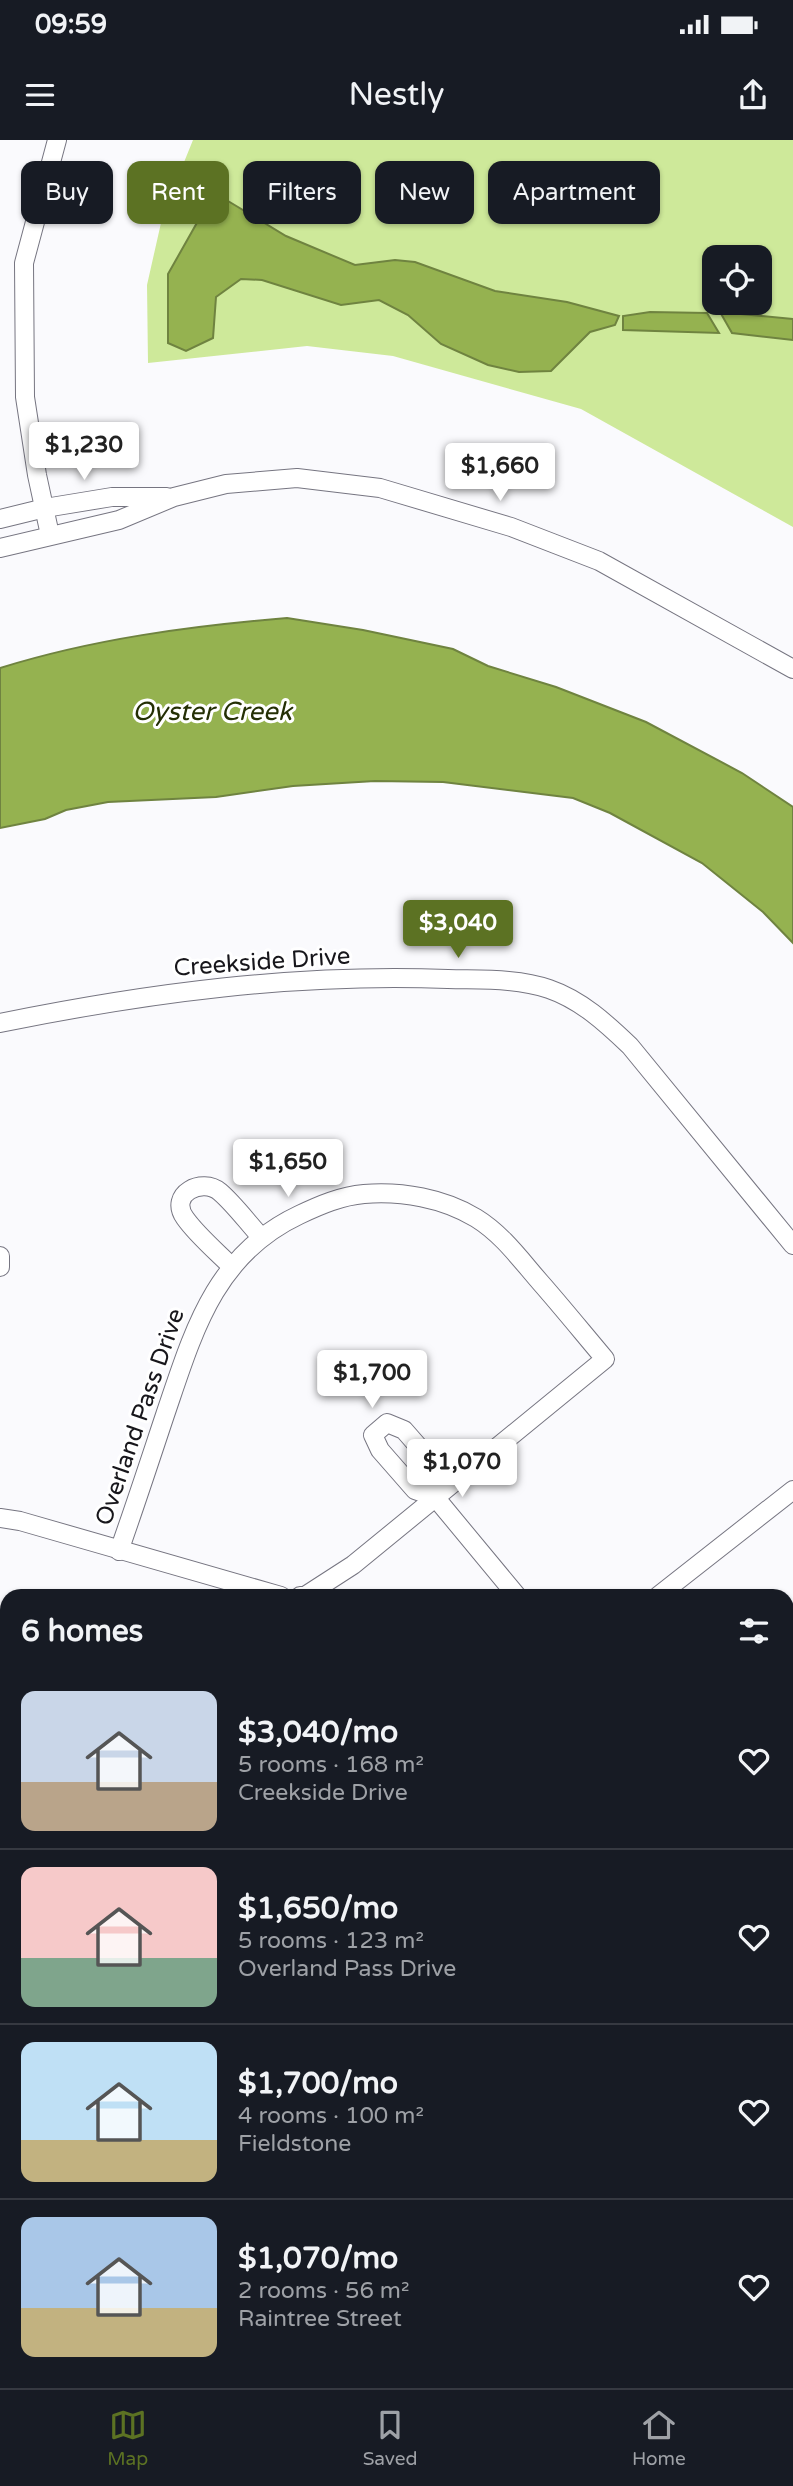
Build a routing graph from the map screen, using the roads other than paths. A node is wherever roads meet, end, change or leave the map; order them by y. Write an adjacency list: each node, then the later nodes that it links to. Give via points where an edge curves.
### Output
1 (57, 140): 3 (street, via 24,263 25,397)
2 (174, 497): 3 (street, via 112,497); 5 (street, via 119,520); 7 (street, via 226,484 297,478 380,488 511,527 599,561)
3 (45, 508): 4 (street); 5 (street)
4 (0, 519)
5 (50, 535): 6 (street)
6 (0, 548)
7 (793, 669)
8 (0, 1023): 10 (street, Creekside Drive, via 162,994 268,984 403,977 506,981 547,988 603,1020 631,1046)
9 (261, 1237): 12 (street, Overland Pass Drive); 12 (street, via 218,1190 191,1188 180,1206 184,1217); 15 (street, Overland Pass Drive, via 290,1219 349,1196 388,1192 433,1200 475,1218 505,1240 605,1359)
10 (793, 1245)
11 (0, 1256): 13 (street)
12 (230, 1266): 17 (street, Overland Pass Drive, via 208,1299 192,1336)
13 (0, 1267)
14 (793, 1490): 21 (street)
15 (435, 1497): 19 (street); 20 (street)
16 (0, 1518): 17 (street)
17 (119, 1551): 18 (street)
18 (256, 1589)
19 (317, 1589)
20 (511, 1589)
21 (667, 1589)

